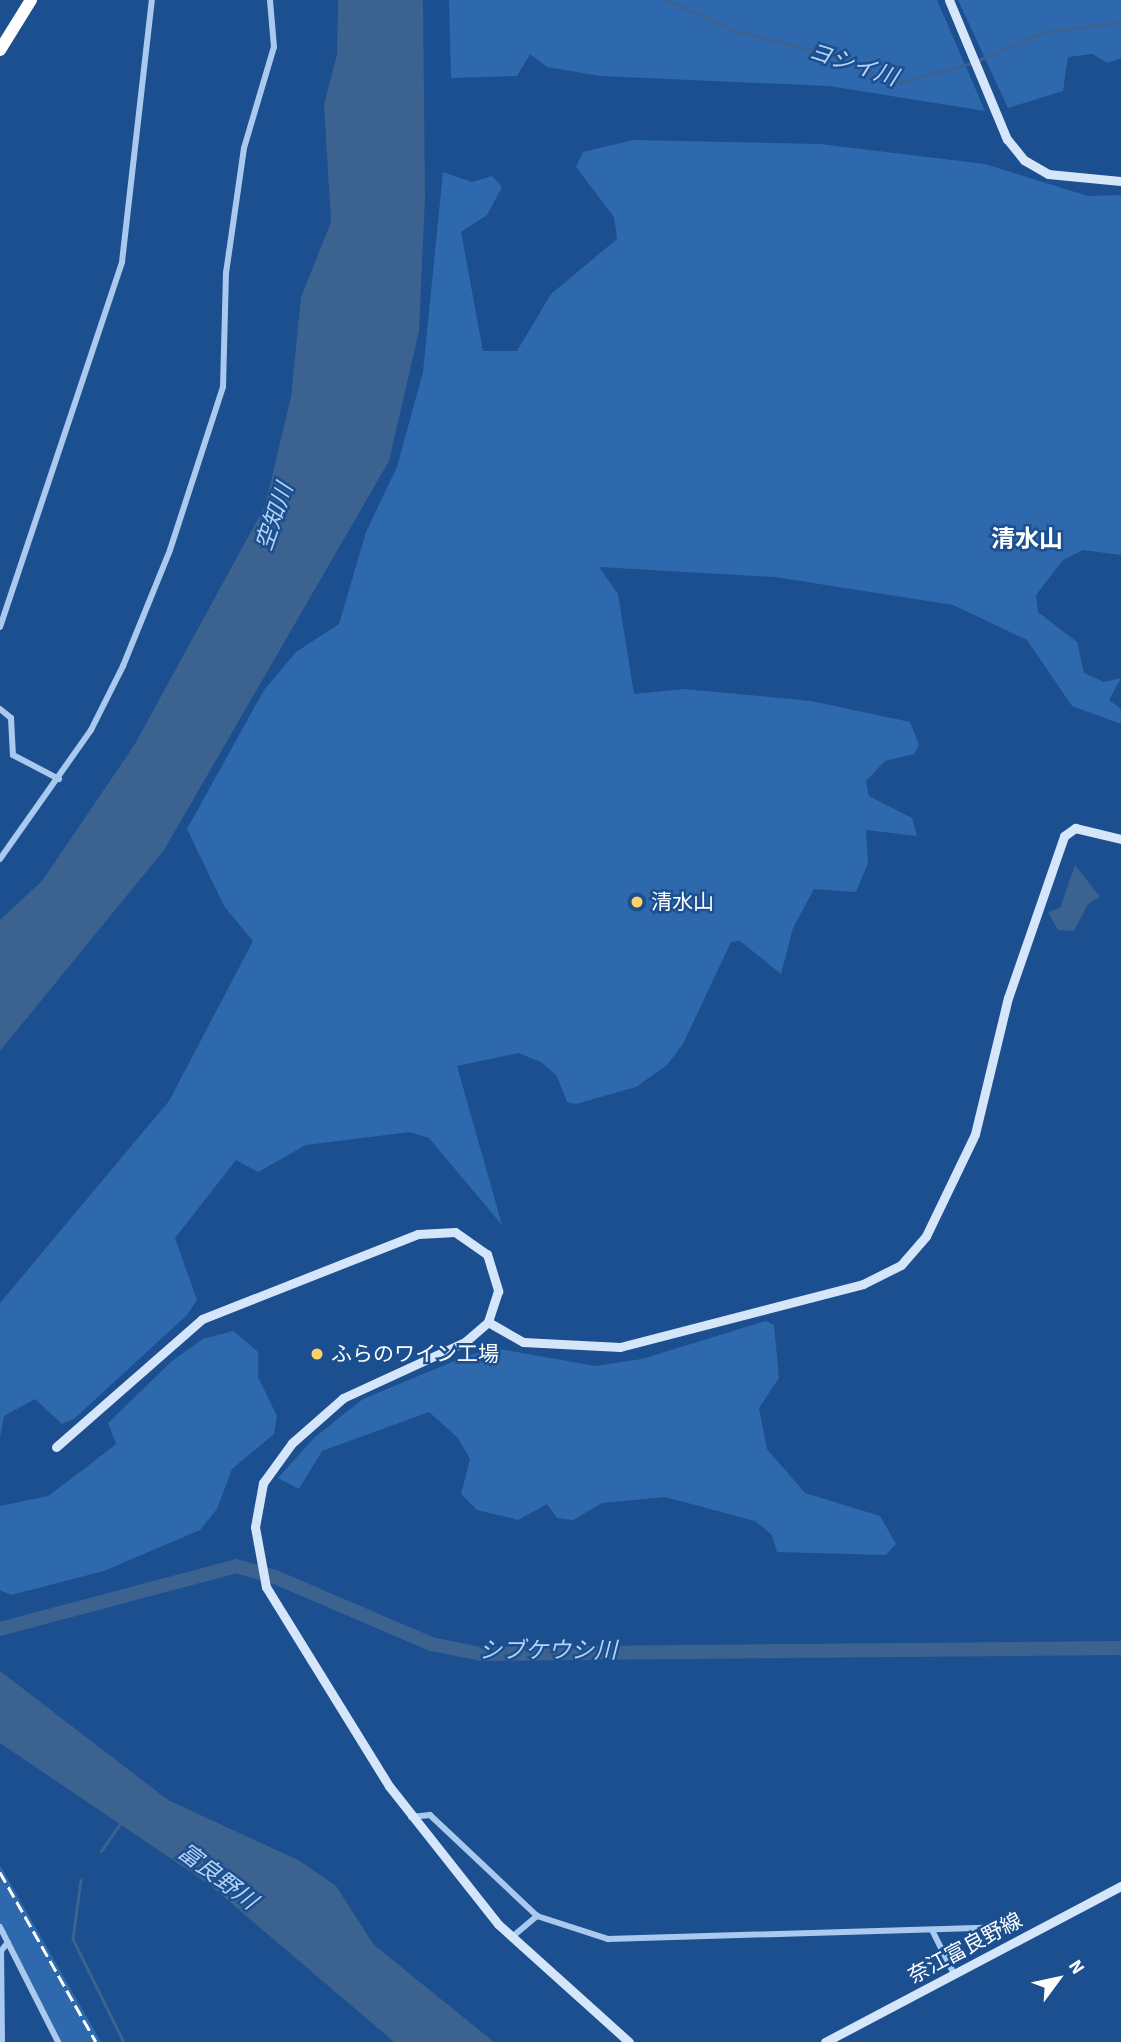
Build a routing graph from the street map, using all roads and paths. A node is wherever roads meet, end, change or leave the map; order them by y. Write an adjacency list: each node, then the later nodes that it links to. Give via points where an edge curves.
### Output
1 (31, 0): 5 (highway)
2 (152, 0): 7 (street, via 122,262)
3 (270, 0): 9 (street, via 274,47 244,148 226,272 227,373 143,620 91,730)
4 (949, 0): 6 (street, via 1007,139 1031,166)
5 (0, 50)
6 (1121, 181)
7 (0, 627)
8 (0, 709): 9 (street, via 11,718 13,755)
9 (59, 779): 11 (street)
10 (1121, 839): 12 (street, via 1075,828 1064,836 1008,998 975,1134 926,1236 901,1265 863,1284 620,1347 523,1342)
11 (0, 859)
12 (488, 1322): 13 (street, via 498,1291 486,1254 455,1232 418,1234 192,1325); 14 (street, via 465,1342 355,1391 304,1430 263,1483 256,1543 273,1602)
13 (56, 1447)
14 (411, 1817): 16 (street, via 430,1815); 20 (street)
15 (1121, 1886): 22 (street, 奈江富良野線)
16 (537, 1916): 19 (street, via 625,1940); 20 (street)
17 (0, 1927): 21 (street)
18 (1009, 1927): 19 (street)
19 (932, 1930): 22 (street)
20 (512, 1937): 25 (street)
21 (8, 1942): 23 (street, via 1,1951); 24 (street)
22 (954, 1974): 26 (street, 奈江富良野線)
23 (2, 2042)
24 (58, 2042)
25 (629, 2042)
26 (825, 2042)

